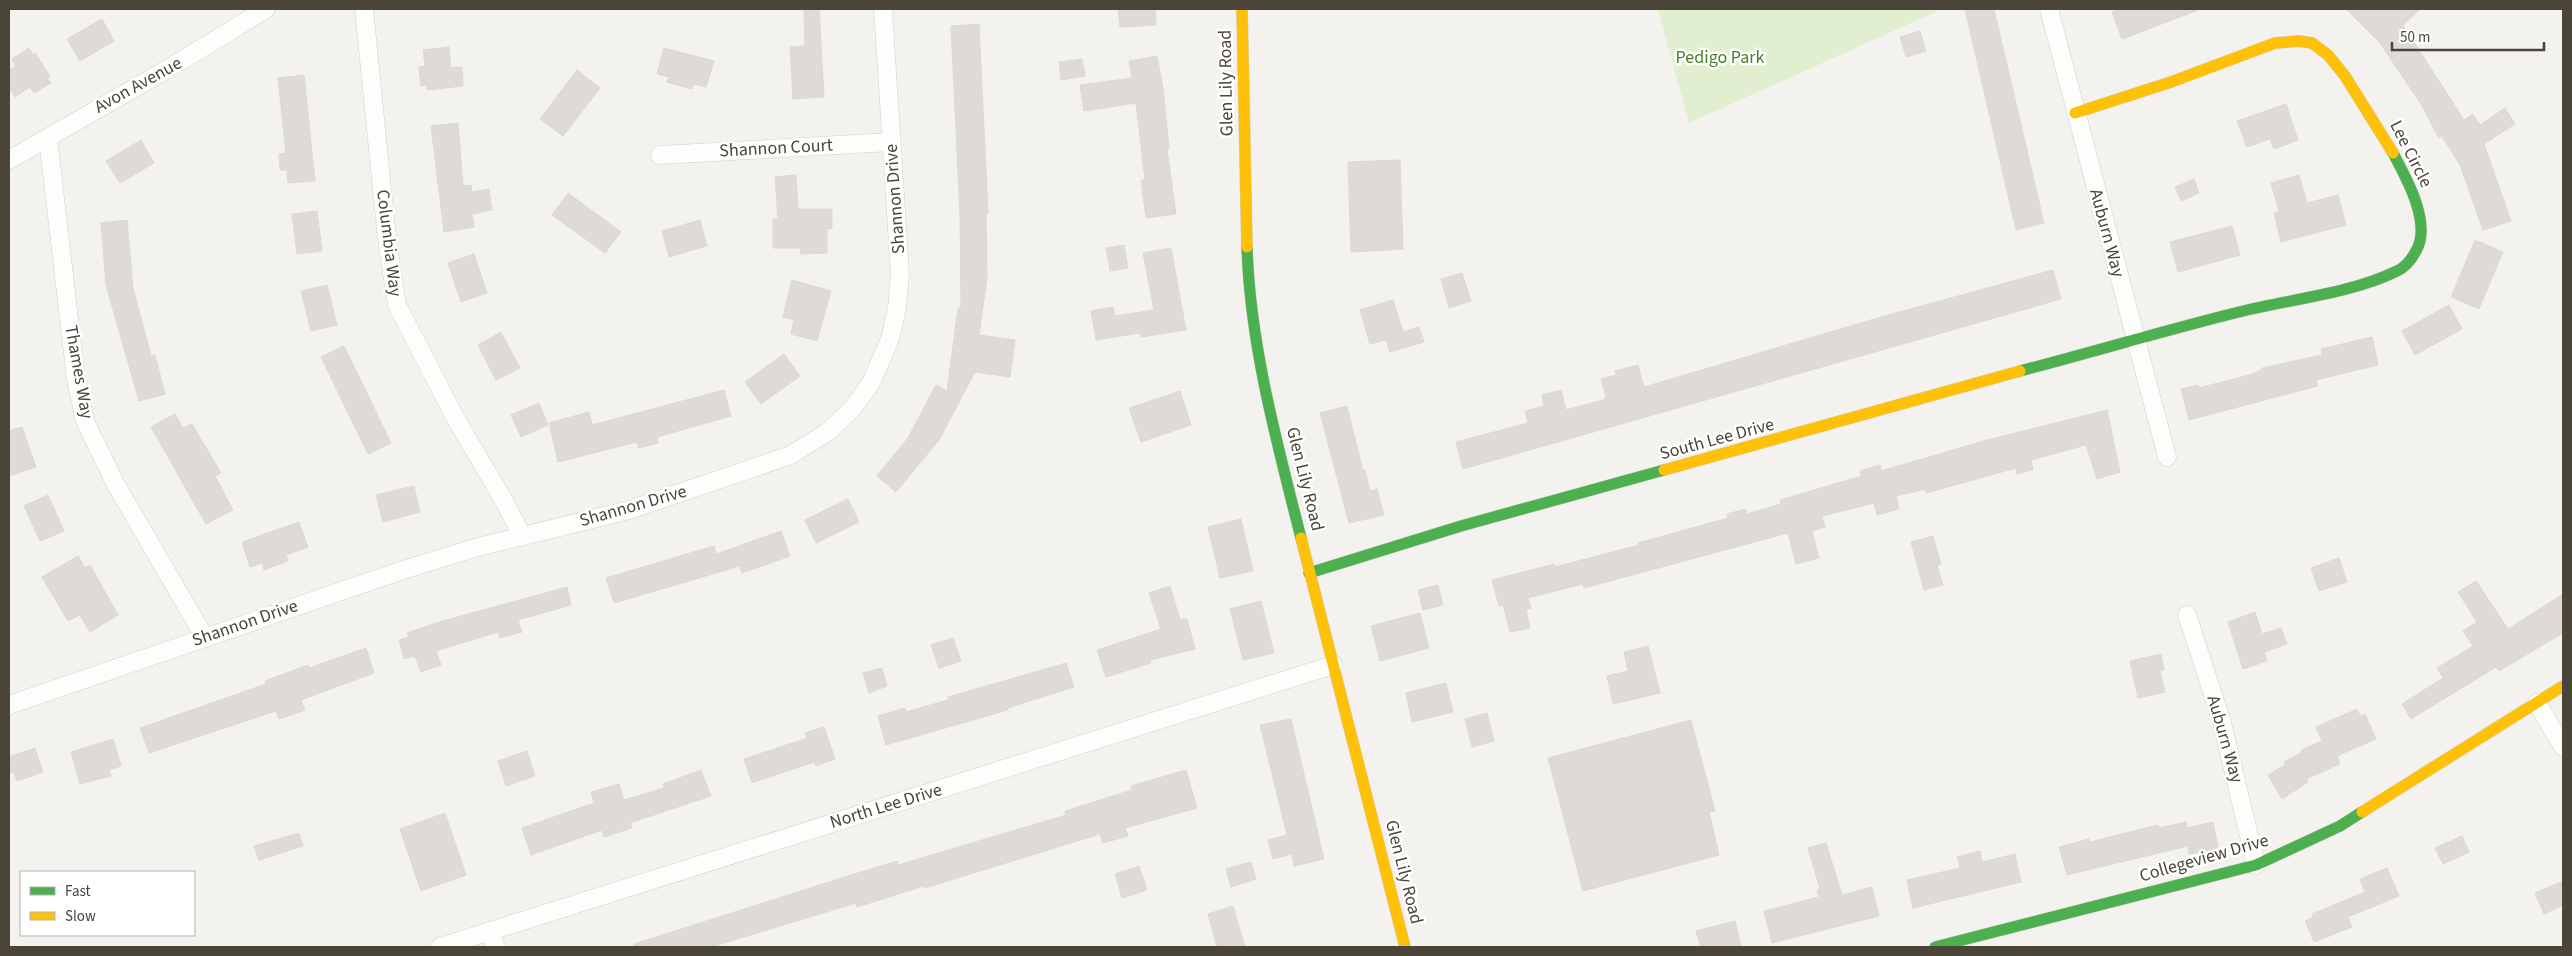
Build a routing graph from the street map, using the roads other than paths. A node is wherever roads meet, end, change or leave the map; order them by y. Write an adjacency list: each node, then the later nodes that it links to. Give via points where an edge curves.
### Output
1 (266, 9): 7 (street, Avon Avenue)
2 (364, 9): 13 (street, Columbia Way, via 387,239 397,305 456,421)
3 (884, 9): 8 (street, Shannon Drive)
4 (1242, 9): 14 (street, Glen Lily Road, via 1248,270 1256,339)
5 (2049, 9): 6 (street, Auburn Way)
6 (2075, 113): 11 (street, Auburn Way); 11 (street, Lee Circle, via 2275,44 2312,43 2334,62 2369,112 2397,161 2421,217 2421,240 2416,254 2390,275 2345,290 2239,312)
7 (48, 138): 10 (street, Avon Avenue); 16 (street, Thames Way, via 76,379 85,421 115,483)
8 (891, 142): 9 (street, Shannon Court); 13 (street, Shannon Drive, via 900,274 897,308 885,354 871,383 852,409 817,441 791,455 628,510)
9 (660, 155)
10 (9, 160)
11 (2136, 342): 12 (street, Auburn Way); 14 (street, South Lee Drive, via 2014,372 1461,526)
12 (2167, 456)
13 (522, 536): 16 (street, Shannon Drive, via 403,570)
14 (1309, 573): 17 (street, Glen Lily Road)
15 (2187, 615): 22 (street, Auburn Way, via 2221,719)
16 (205, 638): 20 (street, Shannon Drive)
17 (1333, 666): 23 (street, North Lee Drive); 25 (street, Glen Lily Road)
18 (2563, 686): 19 (street, Collegeview Drive)
19 (2537, 703): 21 (street); 22 (street, Collegeview Drive, via 2340,826)
20 (9, 705)
21 (2563, 747)
22 (2256, 865): 26 (street, Collegeview Drive)
23 (492, 939): 24 (street, North Lee Drive)
24 (440, 947)
25 (1405, 947)
26 (1935, 947)

